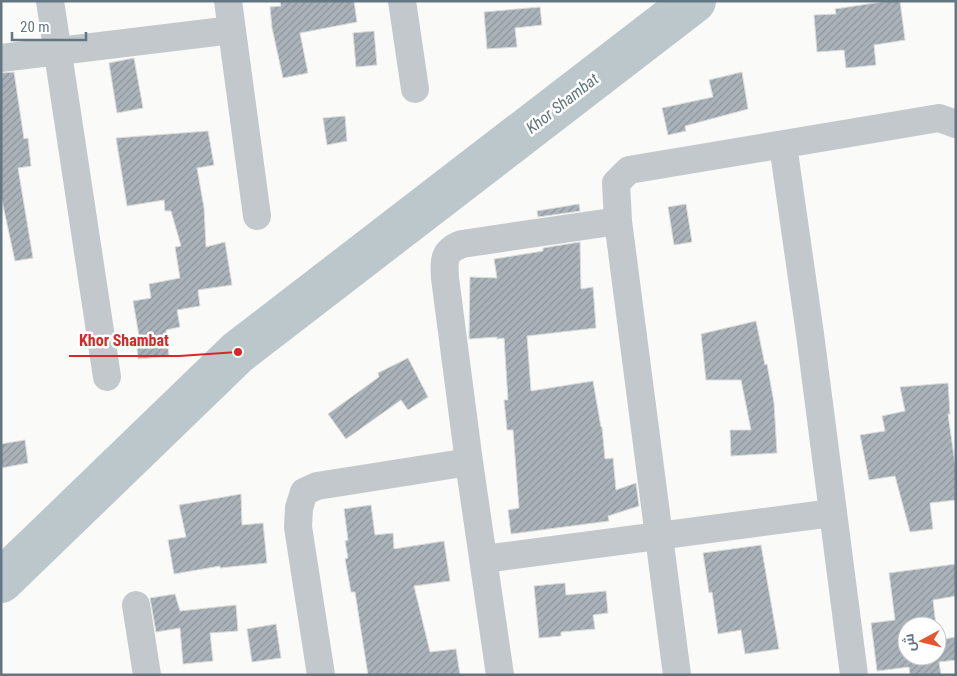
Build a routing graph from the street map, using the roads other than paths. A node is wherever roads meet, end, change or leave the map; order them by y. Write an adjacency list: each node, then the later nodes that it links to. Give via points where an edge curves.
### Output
1 (50, 1): 5 (street)
2 (228, 1): 4 (street)
3 (402, 1): 7 (street)
4 (232, 30): 5 (street); 10 (street)
5 (57, 52): 6 (street); 12 (street)
6 (1, 58)
7 (415, 89)
8 (956, 124): 9 (street, via 939,118)
9 (783, 145): 11 (street, via 629,170 616,183); 14 (street)
10 (257, 216)
11 (618, 221): 13 (street, via 462,244 447,253 445,278); 15 (street)
12 (107, 377)
13 (469, 462): 16 (street); 19 (street, via 317,486 304,492 298,527)
14 (832, 513): 15 (street); 22 (street)
15 (659, 536): 16 (street); 21 (street)
16 (484, 559): 20 (street)
17 (136, 605): 18 (street)
18 (147, 675)
19 (321, 675)
20 (500, 675)
21 (677, 675)
22 (854, 675)

